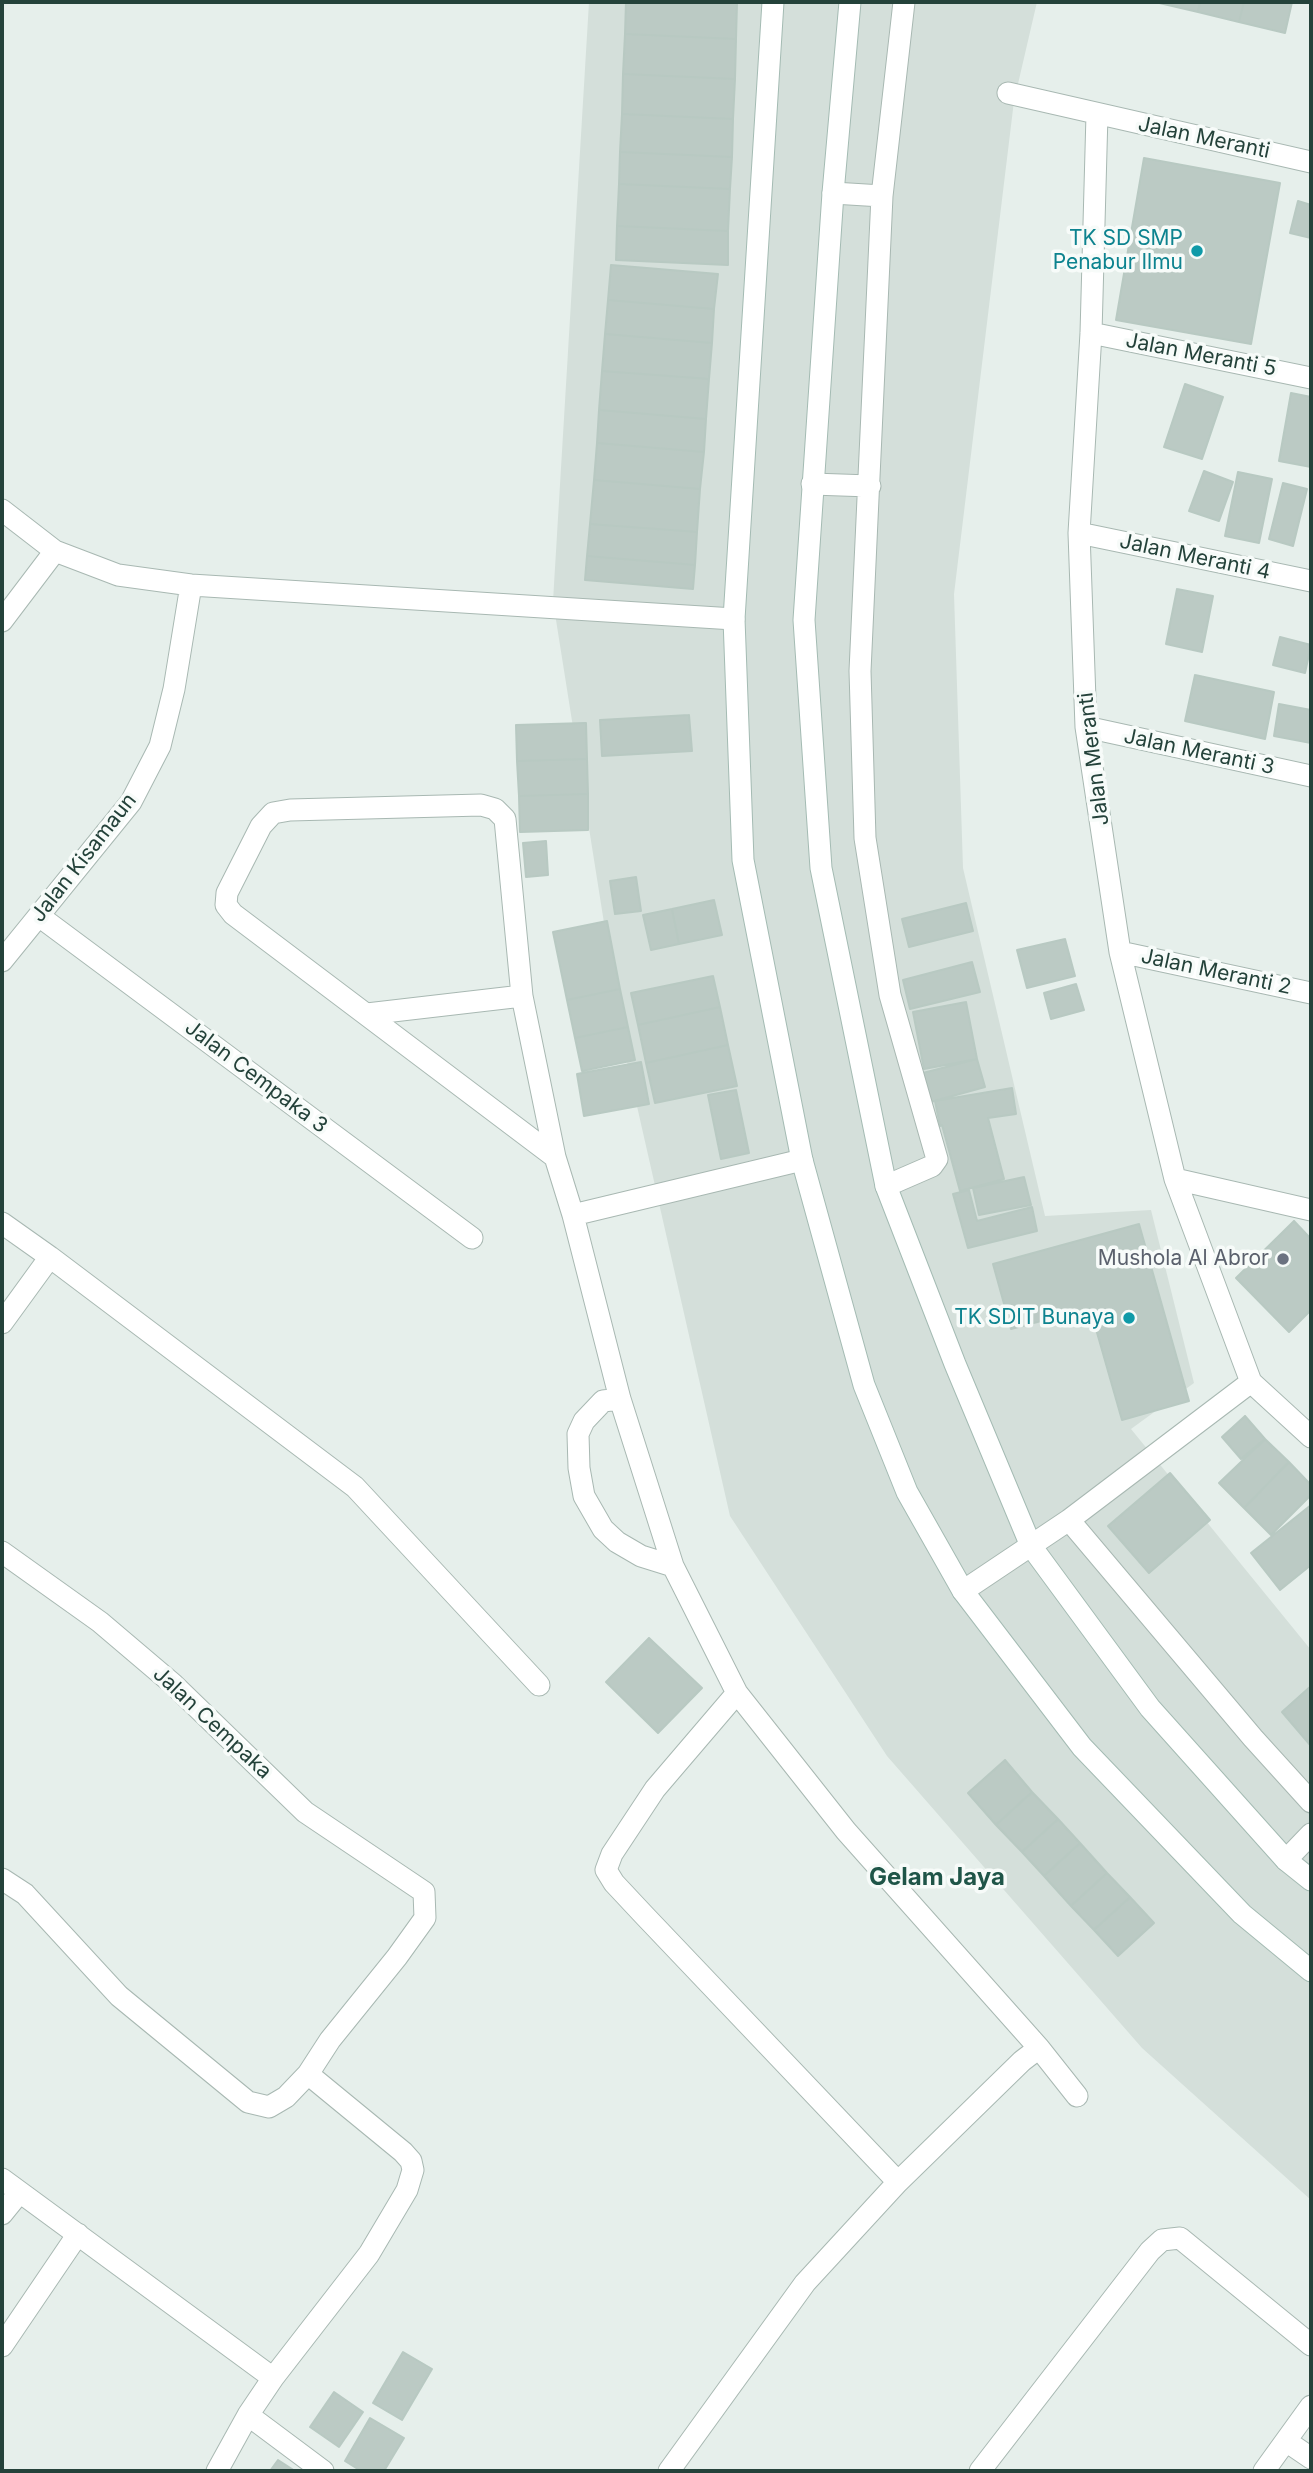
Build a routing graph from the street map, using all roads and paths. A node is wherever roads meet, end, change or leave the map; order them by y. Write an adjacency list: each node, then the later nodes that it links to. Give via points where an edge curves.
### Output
1 (774, 2): 18 (street)
2 (850, 2): 7 (street)
3 (904, 2): 8 (street)
4 (1008, 93): 5 (street, Jalan Meranti)
5 (1097, 114): 6 (street, Jalan Meranti); 9 (street, Jalan Meranti)
6 (1311, 162)
7 (833, 193): 8 (street); 11 (street)
8 (882, 196): 12 (street)
9 (1091, 333): 10 (street, Jalan Meranti 5); 14 (street, Jalan Meranti)
10 (1311, 377)
11 (812, 484): 12 (street); 31 (street, via 804,621 821,868)
12 (870, 486): 31 (street, via 860,671 865,838 890,995 937,1159 932,1166)
13 (2, 510): 15 (street)
14 (1079, 533): 16 (street, Jalan Meranti 4); 20 (street, Jalan Meranti)
15 (55, 551): 17 (street, via 118,575); 19 (street)
16 (1311, 581)
17 (191, 585): 18 (street); 22 (street, Jalan Kisamaun, via 160,747 131,802)
18 (734, 619): 29 (street, via 743,860)
19 (2, 621)
20 (1086, 727): 21 (street, Jalan Meranti 3); 23 (street, Jalan Meranti)
21 (1311, 776)
22 (39, 916): 24 (street, Jalan Kisamaun); 35 (street, Jalan Cempaka 3)
23 (1120, 952): 25 (street, Jalan Meranti 2); 30 (street, Jalan Meranti)
24 (2, 961)
25 (1311, 993)
26 (522, 996): 27 (street); 27 (street, via 505,819 495,809 481,805 273,813 261,826 227,893 226,905); 28 (street)
27 (367, 1014): 28 (street)
28 (555, 1157): 33 (street)
29 (802, 1160): 33 (street); 45 (street, via 864,1385 906,1492)
30 (1175, 1179): 32 (street); 38 (street, Jalan Meranti)
31 (887, 1186): 42 (street)
32 (1311, 1210)
33 (573, 1215): 39 (street)
34 (2, 1223): 36 (street)
35 (472, 1238)
36 (50, 1257): 37 (street); 46 (street, via 355,1487)
37 (2, 1323)
38 (1251, 1382): 40 (street); 41 (street)
39 (620, 1399): 44 (street); 44 (street, via 603,1401 584,1421 579,1434 584,1496 603,1529 617,1542)
40 (1311, 1436)
41 (1069, 1520): 42 (street); 48 (street)
42 (1023, 1551): 45 (street); 50 (street, via 1150,1708)
43 (2, 1552): 55 (street, Jalan Cempaka, via 100,1622 173,1684 305,1812 424,1892 425,1918)
44 (673, 1566): 47 (street)
45 (967, 1588): 53 (street, via 1082,1747 1242,1914)
46 (539, 1685)
47 (737, 1693): 54 (street, via 846,1831); 58 (street, via 655,1789 606,1870 614,1884)
48 (1311, 1802)
49 (1311, 1835): 50 (street)
50 (1286, 1860): 52 (street)
51 (2, 1879): 55 (street, via 25,1894 119,1996 248,2102 269,2107)
52 (1311, 1880)
53 (1311, 1971)
54 (1039, 2049): 56 (street); 58 (street)
55 (308, 2074): 64 (street, via 403,2152 413,2170 396,2211 369,2254)
56 (1077, 2096)
57 (2, 2179): 59 (street)
58 (898, 2182): 71 (street, via 805,2283)
59 (19, 2193): 60 (street); 61 (street)
60 (2, 2214)
61 (78, 2234): 63 (street); 64 (street)
62 (1311, 2344): 72 (street, via 1180,2238 1162,2240)
63 (2, 2346)
64 (273, 2378): 66 (street)
65 (1311, 2406): 67 (street)
66 (248, 2415): 69 (street); 70 (street)
67 (1286, 2441): 68 (street); 73 (street)
68 (1311, 2458)
69 (217, 2471)
70 (323, 2471)
71 (669, 2471)
72 (980, 2471)
73 (1264, 2471)

